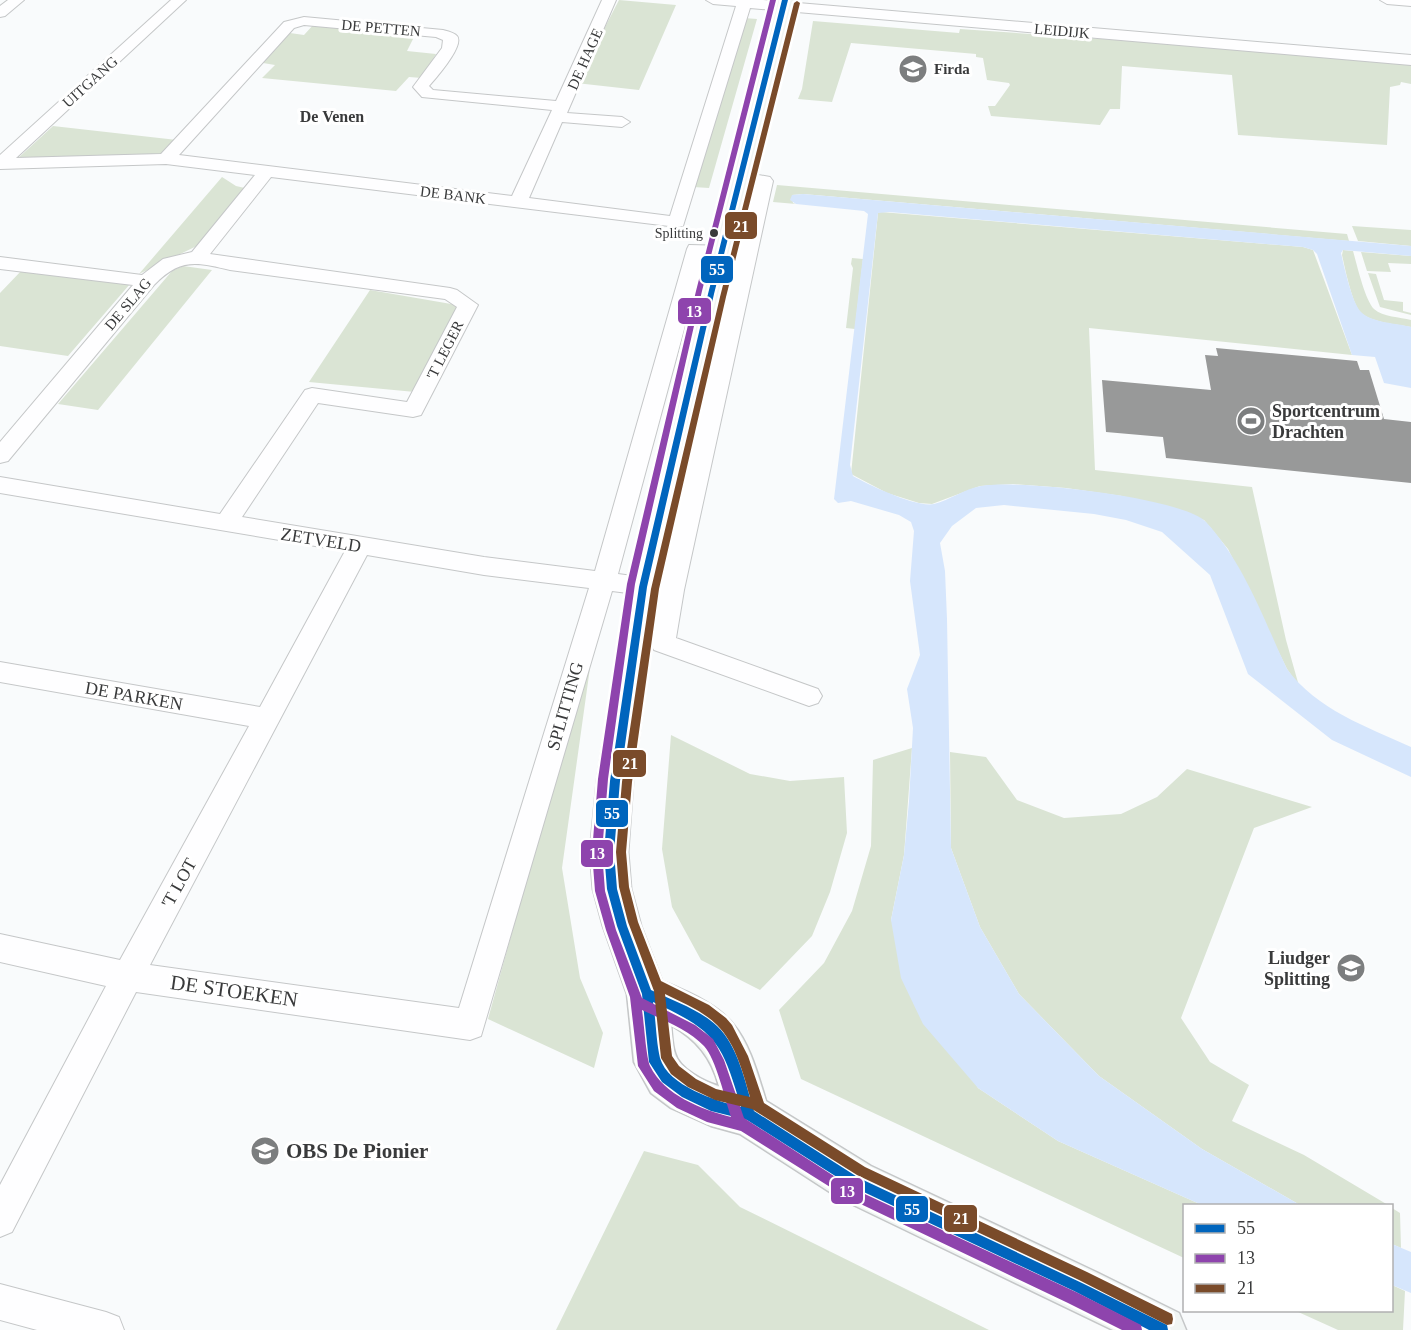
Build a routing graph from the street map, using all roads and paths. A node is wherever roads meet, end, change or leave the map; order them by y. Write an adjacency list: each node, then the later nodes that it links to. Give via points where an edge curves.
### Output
1 (17, 0): 8 (street)
2 (179, 0): 13 (street, UITGANG)
3 (609, 0): 10 (street, DE HAGE)
4 (713, 0): 7 (street, LEIDIJK)
5 (1387, 0): 6 (street)
6 (1411, 2)
7 (778, 3): 9 (street, LEIDIJK); 15 (main road, SPLITTING); 16 (street, DE BANK, via 677,222)
8 (0, 13)
9 (1411, 60)
10 (560, 112): 11 (street, DE HAGE); 12 (street, DE PETTEN, via 428,94 421,87 450,48 451,38 438,33 304,21 290,25); 16 (street, DE HAGE)
11 (622, 122)
12 (166, 159): 13 (street, DE BANK); 14 (street, DE BANK)
13 (0, 164)
14 (267, 171): 16 (street, DE BANK); 18 (street)
15 (742, 177): 17 (main road, SPLITTING); 27 (street, via 764,181)
16 (518, 203)
17 (710, 250): 25 (street, SPLITTING); 26 (main road, SPLITTING)
18 (198, 257): 20 (street, DE SLAG, via 166,263); 23 (street, 'T LEGER, via 450,294 468,305 413,410 312,395)
19 (0, 263): 20 (street)
20 (147, 281): 21 (street, DE SLAG)
21 (0, 456)
22 (0, 484): 23 (street, ZETVELD)
23 (225, 524): 24 (street, ZETVELD)
24 (360, 546): 25 (street, ZETVELD); 30 (street, 'T LOT)
25 (604, 581): 26 (street, ZETVELD); 34 (street, SPLITTING)
26 (643, 587): 27 (street); 33 (main road, SPLITTING, via 615,781 609,852 612,890)
27 (672, 590): 29 (street, via 663,643)
28 (0, 672): 30 (street, DE PARKEN)
29 (809, 696)
30 (268, 719): 32 (street, 'T LOT)
31 (0, 948): 32 (street, DE STOEKEN)
32 (128, 976): 34 (street, DE STOEKEN); 36 (street, 'T LOT)
33 (647, 994): 35 (main road, via 698,1019 718,1035); 35 (main road, SPLITTING, via 655,1062 666,1078 711,1105)
34 (470, 1025)
35 (750, 1115): 39 (main road, SPLITTING, via 855,1182)
36 (0, 1220)
37 (0, 1302): 38 (street)
38 (106, 1330)
39 (1162, 1330)

